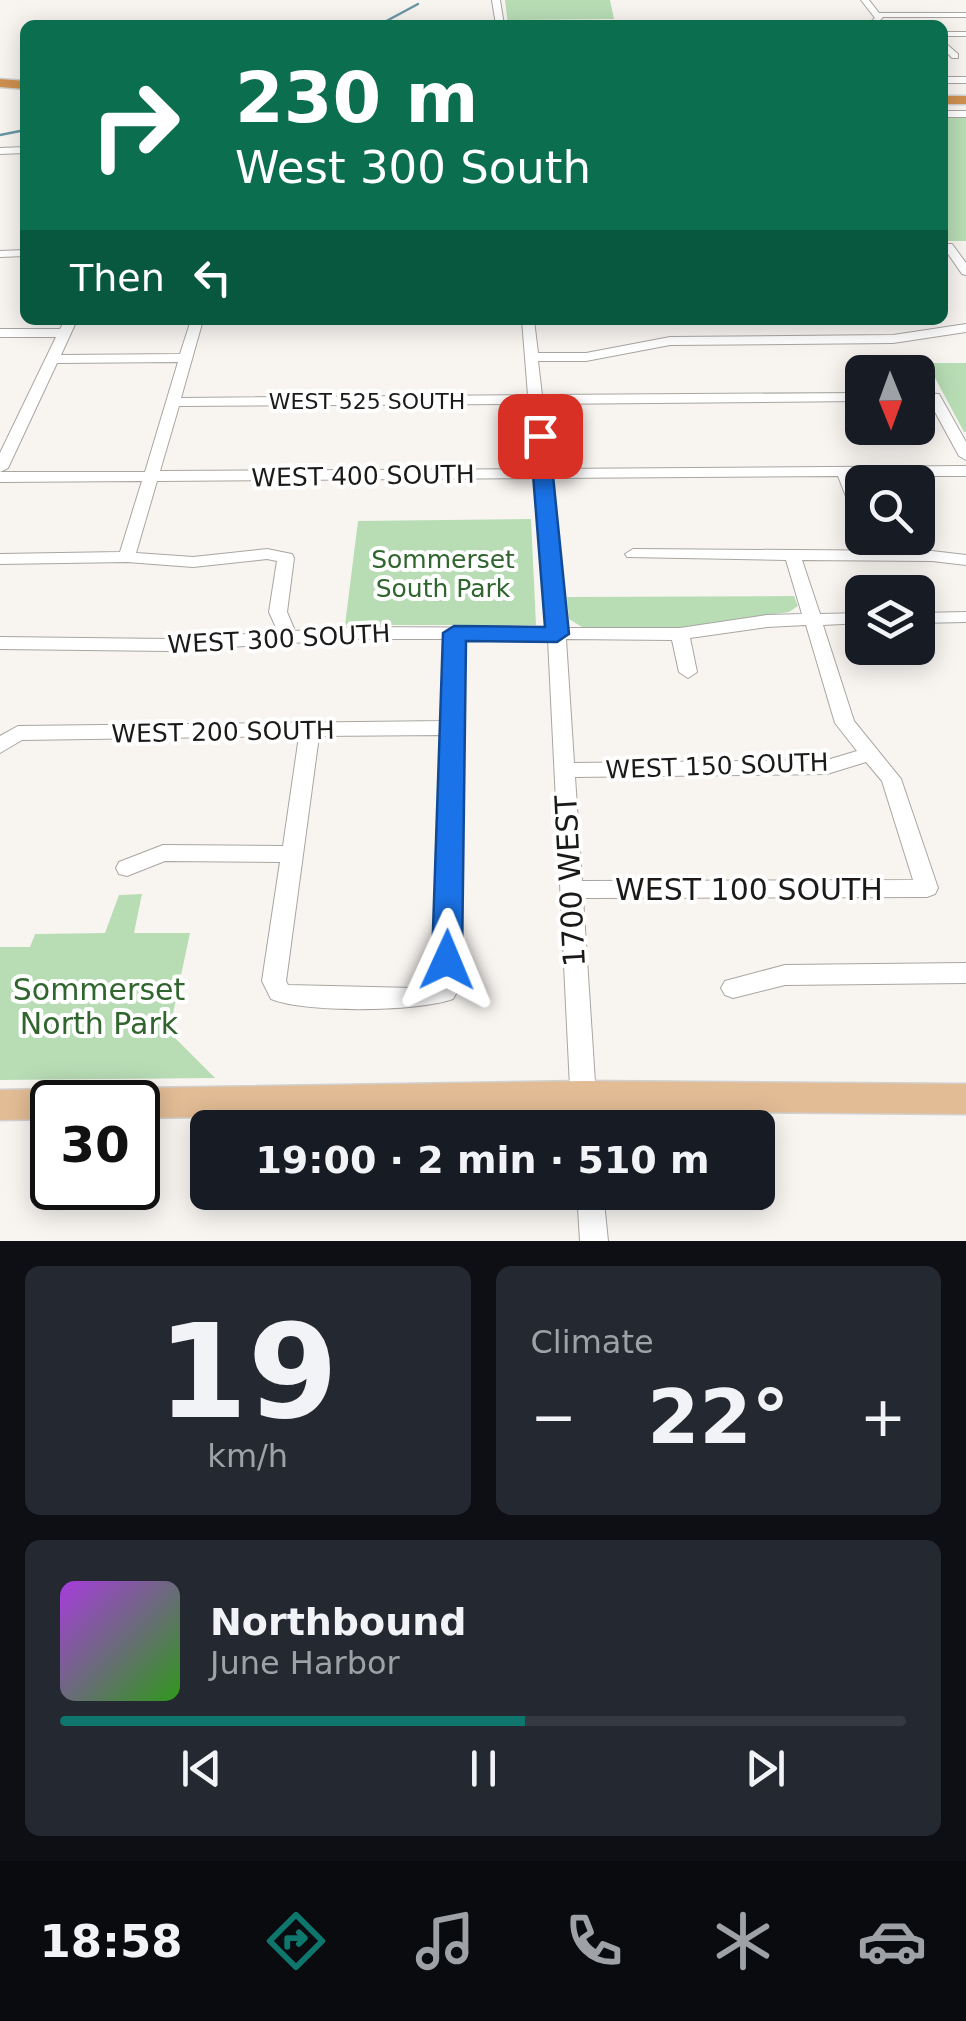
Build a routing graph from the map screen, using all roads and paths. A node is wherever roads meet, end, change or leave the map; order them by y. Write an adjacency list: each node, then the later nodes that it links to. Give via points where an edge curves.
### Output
1 (865, 0): 3 (street)
2 (966, 14): 3 (street)
3 (879, 15): 4 (street)
4 (878, 20)
5 (948, 46): 6 (street)
6 (955, 56)
7 (948, 250): 8 (street)
8 (965, 270)
9 (195, 325): 15 (street)
10 (528, 325): 14 (street, 1700 WEST)
11 (68, 326): 13 (street); 16 (street)
12 (966, 328): 14 (street, via 894,339 670,341 586,357)
13 (0, 333)
14 (531, 357): 19 (street, 1700 WEST)
15 (185, 358): 16 (street); 20 (street)
16 (52, 359): 22 (street)
17 (845, 397): 19 (street, WEST 525 SOUTH)
18 (935, 399): 21 (street)
19 (536, 400): 20 (street, WEST 525 SOUTH); 25 (street, 1700 WEST)
20 (172, 402): 27 (street)
21 (966, 456)
22 (0, 468)
23 (966, 471): 24 (street, WEST 400 SOUTH)
24 (844, 473): 25 (street, WEST 400 SOUTH)
25 (543, 474): 27 (street, WEST 400 SOUTH); 39 (street, 1700 WEST)
26 (0, 477): 27 (street, WEST 400 SOUTH)
27 (151, 478): 31 (street)
28 (633, 554): 32 (street)
29 (878, 556): 32 (street); 33 (street)
30 (0, 558): 31 (street)
31 (127, 558): 41 (street, via 286,558 278,612)
32 (793, 558): 37 (street)
33 (966, 560)
34 (966, 617): 36 (street)
35 (845, 618): 37 (street, WEST 300 SOUTH)
36 (935, 618)
37 (812, 619): 40 (street, WEST 300 SOUTH); 47 (street, via 845,724)
38 (454, 633): 39 (street, WEST 300 SOUTH); 41 (street, WEST 300 SOUTH); 44 (street)
39 (557, 634): 40 (street, WEST 300 SOUTH); 48 (street, 1700 WEST)
40 (680, 634): 43 (street)
41 (288, 636): 42 (street, WEST 300 SOUTH, via 170,645)
42 (0, 643)
43 (688, 672)
44 (450, 728): 45 (street, WEST 200 SOUTH); 49 (street, via 445,992 414,998 279,992 274,981)
45 (310, 730): 46 (street, WEST 200 SOUTH, via 18,734); 49 (street)
46 (0, 746)
47 (870, 754): 48 (street, WEST 150 SOUTH, via 828,767); 51 (street, WEST 100 SOUTH, via 891,779 927,888)
48 (564, 770): 51 (street, 1700 WEST)
49 (293, 854): 50 (street, via 162,852)
50 (127, 868)
51 (570, 890): 60 (street, 1700 WEST)
52 (966, 973): 53 (street, via 785,975)
53 (733, 988)
54 (720, 1099): 55 (main road); 61 (main road); 62 (main road)
55 (966, 1099)
56 (160, 1103): 59 (main road)
57 (30, 1104): 58 (main road)
58 (0, 1105)
59 (485, 1110)
60 (584, 1110)
61 (605, 1110)
62 (694, 1110)
63 (591, 1210): 64 (street)
64 (594, 1241)

